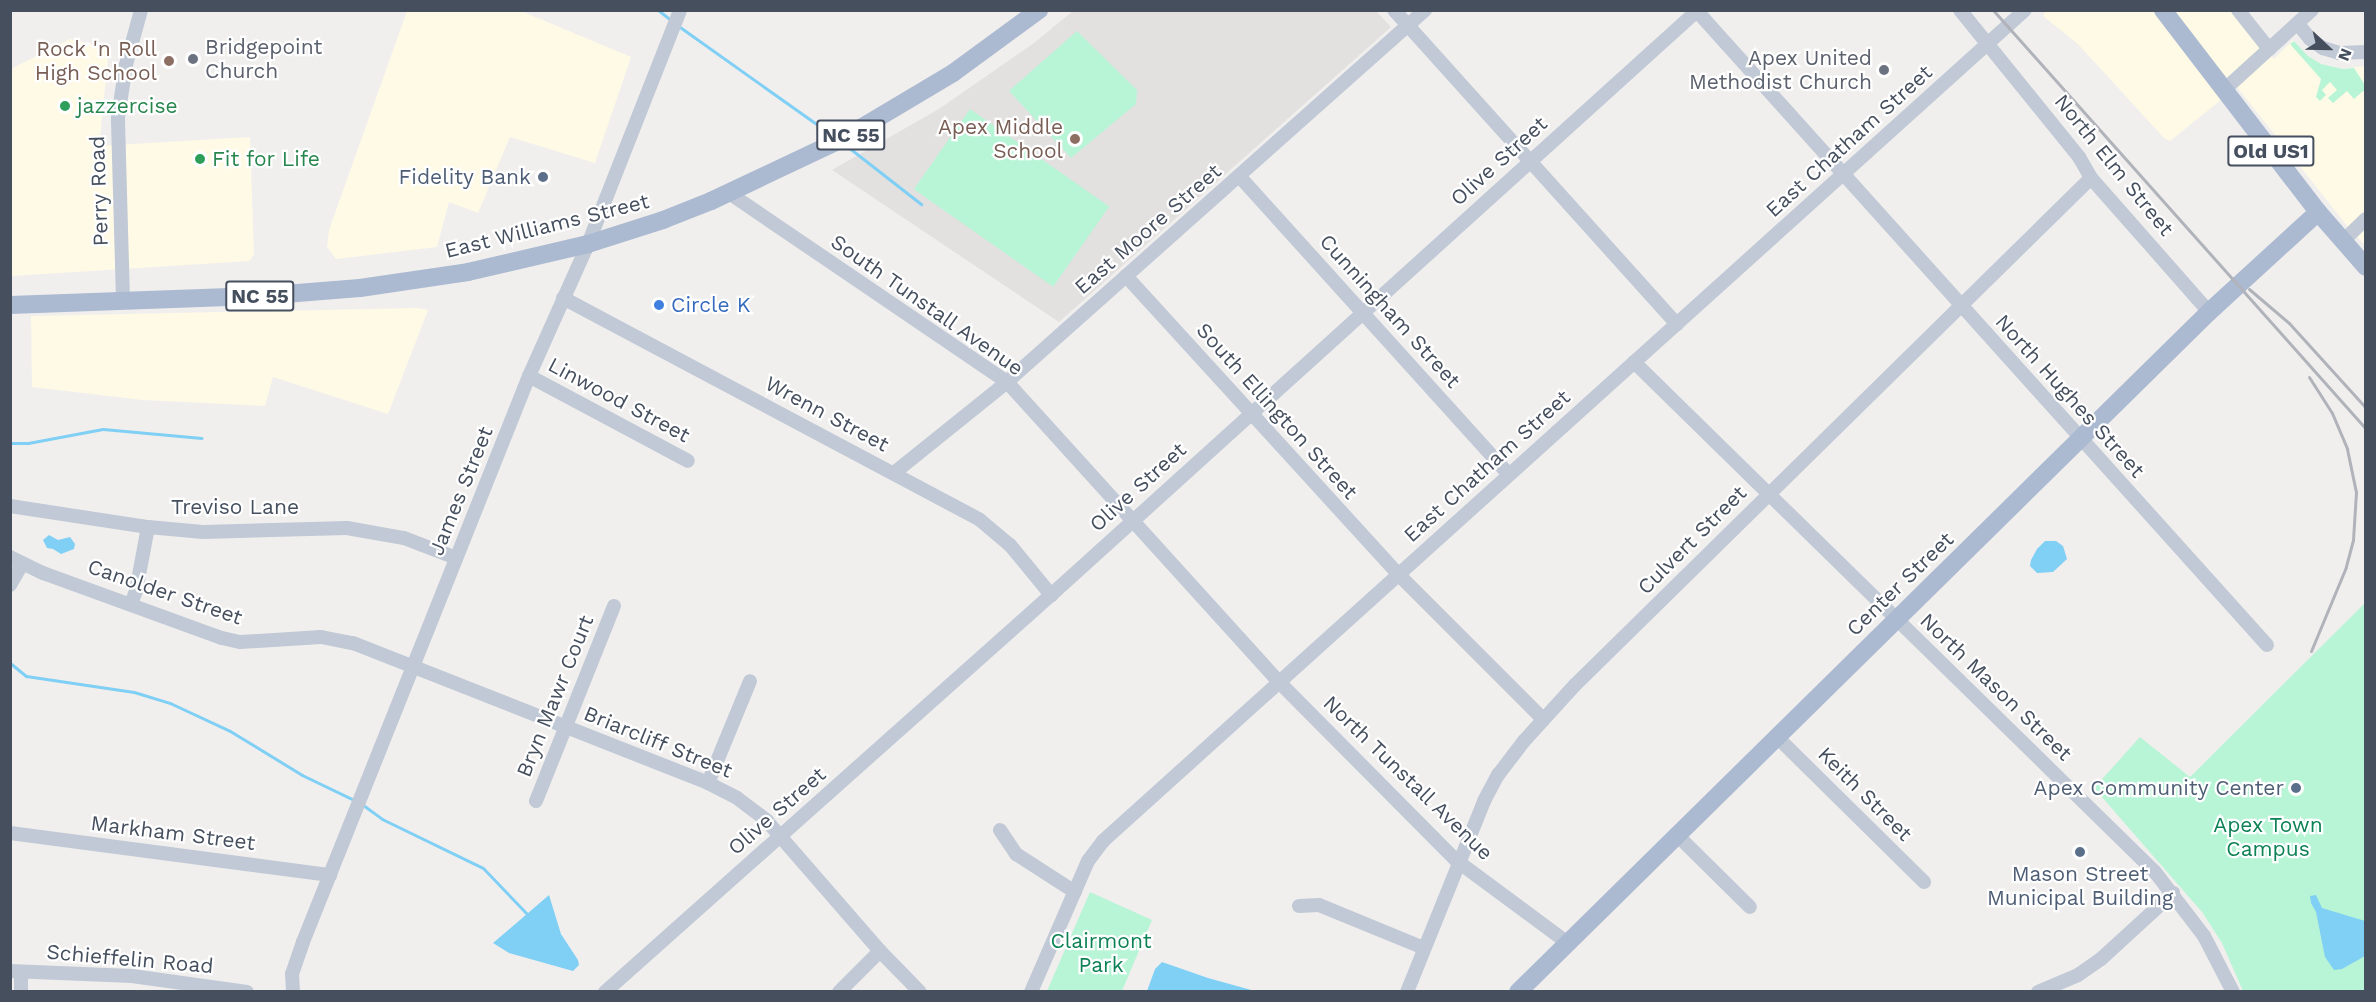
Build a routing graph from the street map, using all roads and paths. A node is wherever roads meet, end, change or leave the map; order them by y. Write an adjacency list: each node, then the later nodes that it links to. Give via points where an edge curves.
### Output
1 (141, 10): 30 (street, Perry Road, via 126,65 118,117)
2 (680, 10): 26 (street, James Street)
3 (1039, 10): 22 (main road, East Williams Street / NC 55, via 953,73 892,111 818,152)
4 (1394, 10): 13 (street)
5 (1425, 10): 13 (street, East Moore Street)
6 (1960, 10): 14 (street, North Elm Street)
7 (2025, 10): 14 (street, East Chatham Street)
8 (2163, 10): 17 (main road, Old US1)
9 (2238, 10): 15 (street)
10 (2312, 10): 12 (street)
11 (1697, 11): 18 (street, Olive Street); 19 (street, North Hughes Street)
12 (2298, 24): 15 (street); 16 (street, via 2323,48)
13 (1408, 26): 18 (street); 20 (street, East Moore Street)
14 (1989, 43): 19 (street, East Chatham Street); 21 (street, North Elm Street)
15 (2269, 49): 17 (street)
16 (2366, 52)
17 (2224, 90): 23 (main road, Old US1)
18 (1531, 161): 33 (street, Olive Street); 35 (street)
19 (1844, 174): 32 (street, North Hughes Street); 35 (street, East Chatham Street)
20 (1240, 177): 28 (street, East Moore Street); 33 (street, Cunningham Street)
21 (2091, 178): 32 (street, Culvert Street); 34 (street, North Elm Street)
22 (729, 193): 26 (main road, East Williams Street / NC 55); 38 (street, South Tunstall Avenue)
23 (2318, 212): 25 (main road); 34 (main road, Center Street)
24 (2366, 219): 25 (street)
25 (2342, 243): 27 (main road)
26 (588, 244): 29 (street, James Street); 30 (main road, East Williams Street / NC 55, via 468,272 360,288)
27 (2366, 267)
28 (1126, 276): 38 (street, East Moore Street); 39 (street, South Ellington Street)
29 (563, 298): 37 (street, James Street); 42 (street, Wrenn Street)
30 (123, 300): 31 (main road, East Williams Street / NC 55)
31 (10, 305)
32 (1960, 306): 40 (street, North Hughes Street); 44 (street, Culvert Street)
33 (1363, 312): 39 (street, Olive Street); 43 (street, Cunningham Street)
34 (2209, 312): 40 (main road, Center Street)
35 (1677, 324): 36 (street, East Chatham Street)
36 (1634, 363): 43 (street, East Chatham Street); 44 (street, North Mason Street)
37 (529, 376): 41 (street, Linwood Street); 48 (street, James Street)
38 (1007, 382): 42 (street, East Moore Street); 46 (street, South Tunstall Avenue)
39 (1250, 414): 46 (street, Olive Street); 50 (street, South Ellington Street)
40 (2080, 438): 55 (main road, Center Street); 56 (street, North Hughes Street)
41 (688, 461)
42 (894, 472): 52 (street, Wrenn Street, via 996,532)
43 (1508, 474): 50 (street, East Chatham Street)
44 (1768, 494): 55 (street, North Mason Street); 60 (street, Culvert Street)
45 (10, 506): 47 (street, Treviso Lane)
46 (1132, 520): 52 (street, Olive Street); 59 (street, South Tunstall Avenue)
47 (148, 527): 48 (street, Treviso Lane, via 203,532 347,528 404,538); 53 (street)
48 (456, 558): 57 (street, James Street)
49 (16, 561): 51 (street); 53 (street, Canolder Street)
50 (1398, 574): 59 (street, East Chatham Street); 60 (street, South Ellington Street)
51 (10, 585)
52 (1051, 595): 67 (street, Olive Street)
53 (131, 604): 57 (street, Canolder Street, via 240,642 336,639)
54 (614, 606): 61 (street, Bryn Mawr Court)
55 (1896, 619): 62 (main road, Center Street); 73 (street, North Mason Street)
56 (2267, 645)
57 (415, 666): 61 (street, Briarcliff Street); 70 (street, James Street)
58 (750, 681): 63 (street)
59 (1279, 682): 69 (street, North Tunstall Avenue); 72 (street, East Chatham Street, via 1103,841 1088,861)
60 (1543, 719): 69 (street, Culvert Street, via 1492,787)
61 (566, 727): 63 (street, Briarcliff Street); 64 (street, Bryn Mawr Court)
62 (1776, 736): 68 (main road, Center Street); 71 (street, Keith Street)
63 (708, 783): 67 (street, Briarcliff Street, via 737,798)
64 (536, 801)
65 (1000, 830): 72 (street, via 1016,854)
66 (10, 833): 70 (street, Markham Street)
67 (780, 835): 78 (street, Briarcliff Street); 83 (street, Olive Street)
68 (1678, 837): 75 (street); 76 (main road, Center Street)
69 (1457, 861): 76 (street, North Tunstall Avenue); 77 (street, Culvert Street)
70 (330, 875): 82 (street, James Street, via 292,974)
71 (1924, 882)
72 (1074, 892): 86 (street, East Chatham Street)
73 (2173, 893): 89 (street, via 2101,959 2078,975); 90 (street, North Mason Street, via 2207,941)
74 (1299, 906): 77 (street, via 1319,905)
75 (1750, 908)
76 (1568, 943): 88 (main road, Center Street)
77 (1424, 948): 87 (street, Culvert Street)
78 (880, 951): 84 (street); 85 (street, Briarcliff Street)
79 (16, 971): 80 (street); 81 (street, Schieffelin Road, via 132,976)
80 (21, 992)
81 (247, 992)
82 (293, 992)
83 (605, 992)
84 (839, 992)
85 (920, 992)
86 (1031, 992)
87 (1407, 992)
88 (1518, 992)
89 (2038, 992)
90 (2233, 992)

